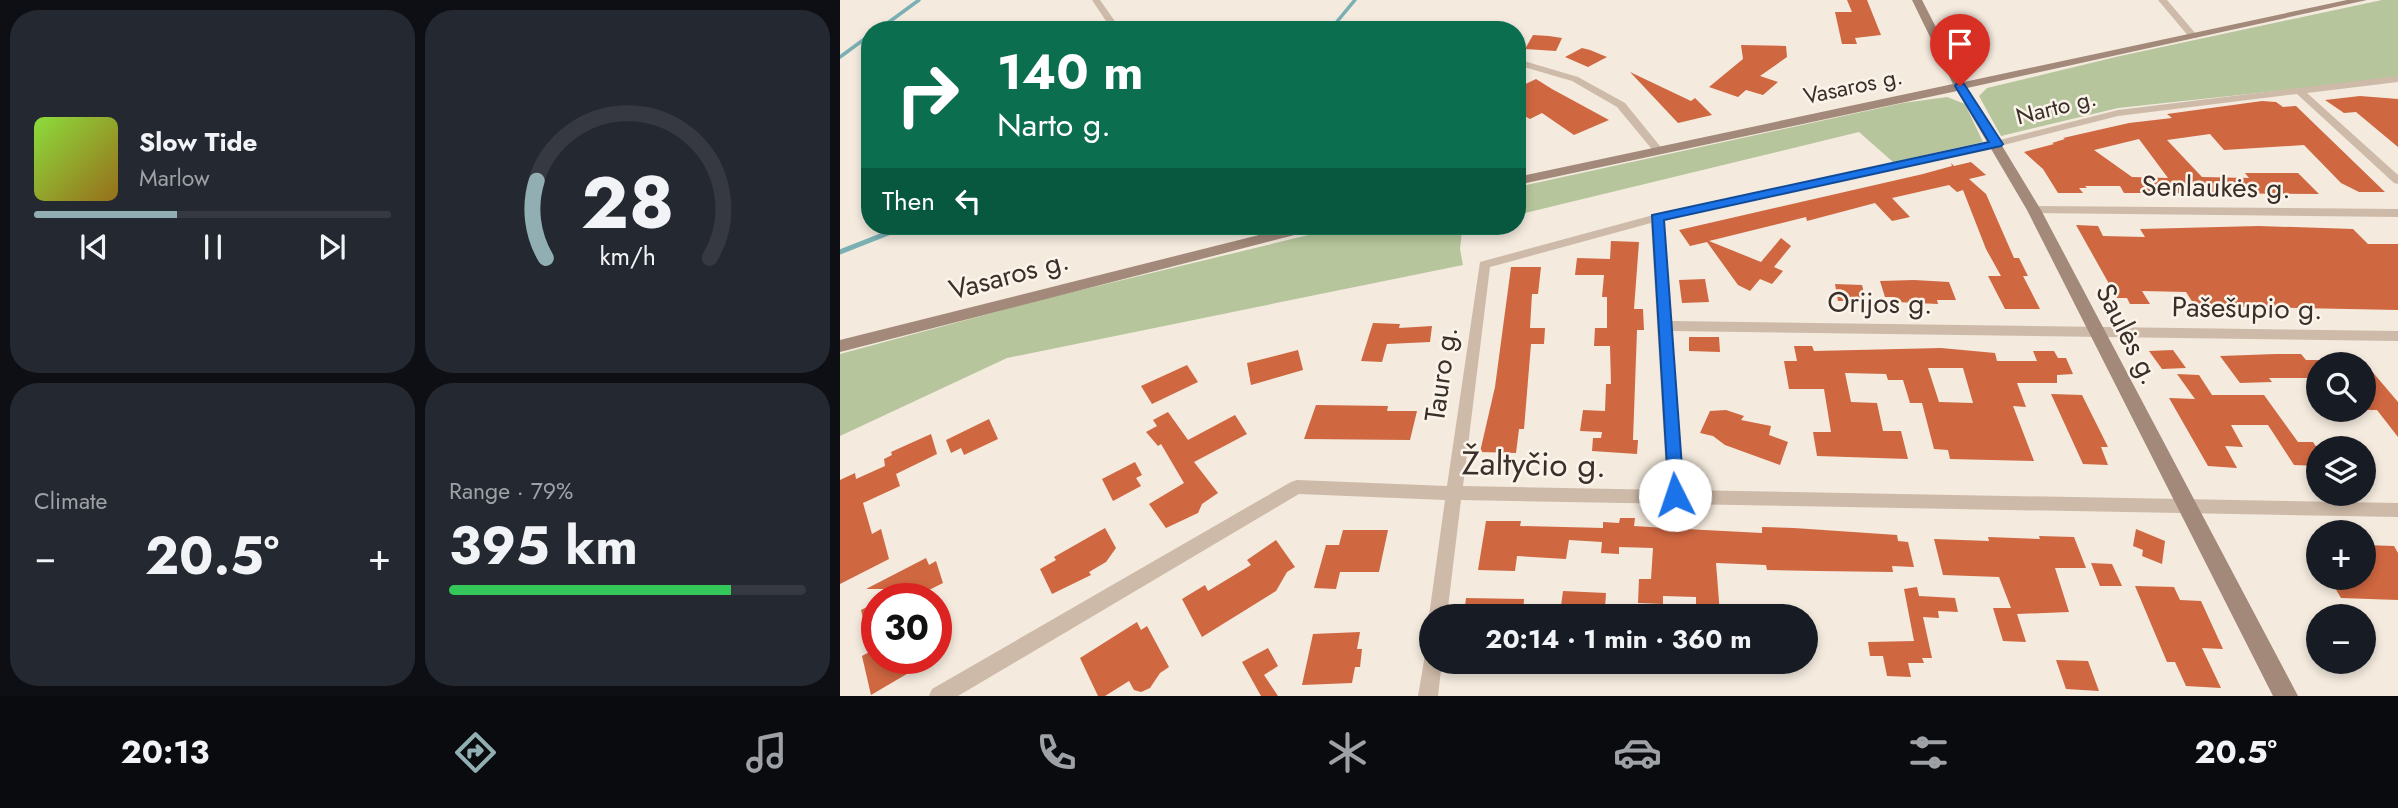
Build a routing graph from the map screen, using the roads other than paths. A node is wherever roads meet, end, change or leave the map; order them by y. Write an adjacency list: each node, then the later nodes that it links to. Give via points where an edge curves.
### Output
1 (1096, 0): 5 (street)
2 (1917, 0): 9 (main road, Saulės g.)
3 (2162, 0): 6 (street)
4 (2362, 0): 6 (main road, Vasaros g.)
5 (1111, 21)
6 (2193, 36): 9 (main road, Vasaros g.)
7 (1526, 65): 12 (street, via 1576,79 1621,105)
8 (2398, 79): 10 (street, Narto g.)
9 (1960, 86): 11 (main road, Saulės g.); 12 (main road, Vasaros g.)
10 (2298, 90): 11 (street, Narto g., via 2118,113); 14 (street)
11 (1996, 144): 15 (main road, Saulės g.); 17 (street, Narto g.)
12 (1659, 151): 13 (main road, Vasaros g.)
13 (1526, 179)
14 (2398, 181)
15 (2034, 210): 16 (street, Senlaukės g.); 21 (main road, Saulės g.)
16 (2398, 213)
17 (1657, 218): 19 (street, Narto g.); 20 (street)
18 (1278, 235): 23 (main road, Vasaros g.)
19 (1484, 265): 24 (street, Tauro g.)
20 (1664, 326): 21 (street, Orijos g.); 25 (street)
21 (2095, 330): 22 (street, Pašešupio g.); 26 (main road, Saulės g.)
22 (2398, 335)
23 (840, 346)
24 (1454, 493): 25 (street, Žaltyčio g.); 28 (street, Tauro g.); 30 (street, Žaltyčio g., via 1297,487)
25 (1675, 495): 26 (street, Žaltyčio g.)
26 (2184, 504): 27 (street, Žaltyčio g.); 32 (main road, Saulės g.)
27 (2398, 510)
28 (1440, 604)
29 (1430, 674): 31 (street)
30 (939, 696)
31 (1427, 696)
32 (2286, 696)

